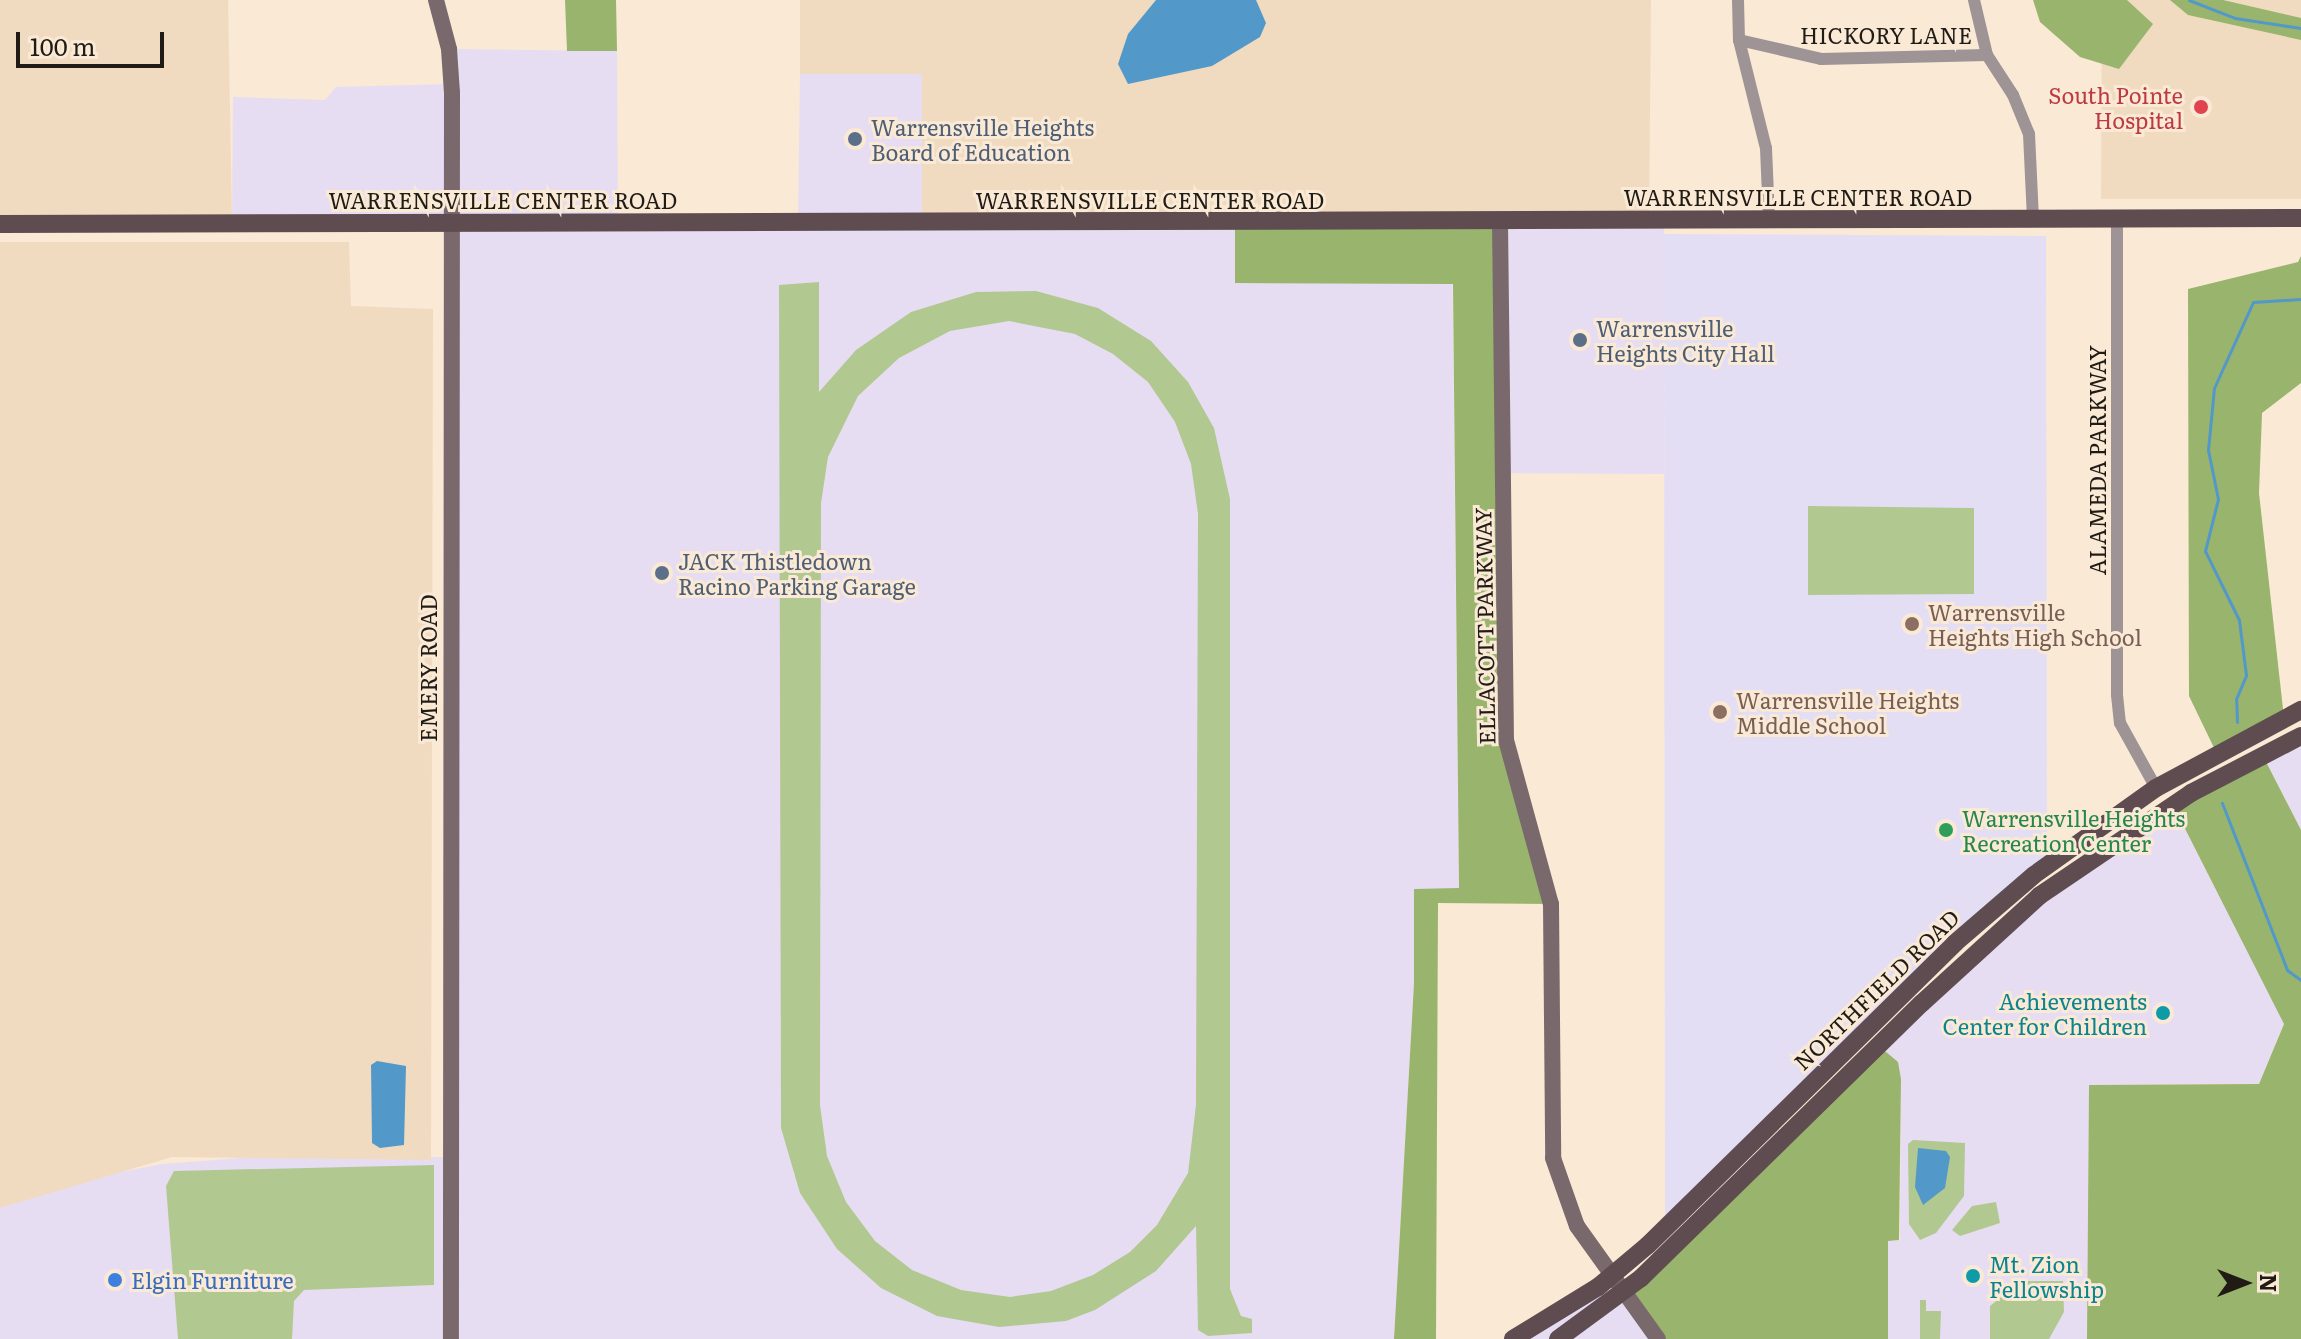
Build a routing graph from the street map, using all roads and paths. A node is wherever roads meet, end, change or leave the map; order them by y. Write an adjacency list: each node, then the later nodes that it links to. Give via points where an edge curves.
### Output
1 (436, 0): 12 (street, EMERY ROAD, via 451,73)
2 (1738, 0): 4 (street)
3 (1974, 0): 5 (street)
4 (1739, 40): 5 (street, HICKORY LANE, via 1821,59); 9 (street, via 1766,148)
5 (1987, 55): 7 (street, via 2013,95 2029,134)
6 (2301, 218): 8 (main road, WARRENSVILLE CENTER ROAD)
7 (2033, 220): 8 (main road, WARRENSVILLE CENTER ROAD); 9 (main road, WARRENSVILLE CENTER ROAD)
8 (2117, 220): 15 (street, ALAMEDA PARKWAY, via 2117,695 2120,723)
9 (1769, 221): 10 (main road, WARRENSVILLE CENTER ROAD)
10 (1500, 222): 12 (main road, WARRENSVILLE CENTER ROAD); 16 (street, ELLACOTT PARKWAY, via 1506,740 1551,904 1556,1172 1577,1226)
11 (0, 224): 12 (main road, WARRENSVILLE CENTER ROAD)
12 (451, 224): 18 (street, EMERY ROAD)
13 (2301, 710): 15 (main road, NORTHFIELD ROAD)
14 (2301, 736): 17 (main road, NORTHFIELD ROAD, via 2191,793 2039,896)
15 (2156, 788): 16 (main road, NORTHFIELD ROAD, via 2034,875 1955,943)
16 (1614, 1274): 17 (street, ELLACOTT PARKWAY); 19 (main road, NORTHFIELD ROAD)
17 (1625, 1291): 20 (main road, NORTHFIELD ROAD); 21 (street, ELLACOTT PARKWAY)
18 (451, 1339)
19 (1513, 1339)
20 (1558, 1339)
21 (1658, 1339)

